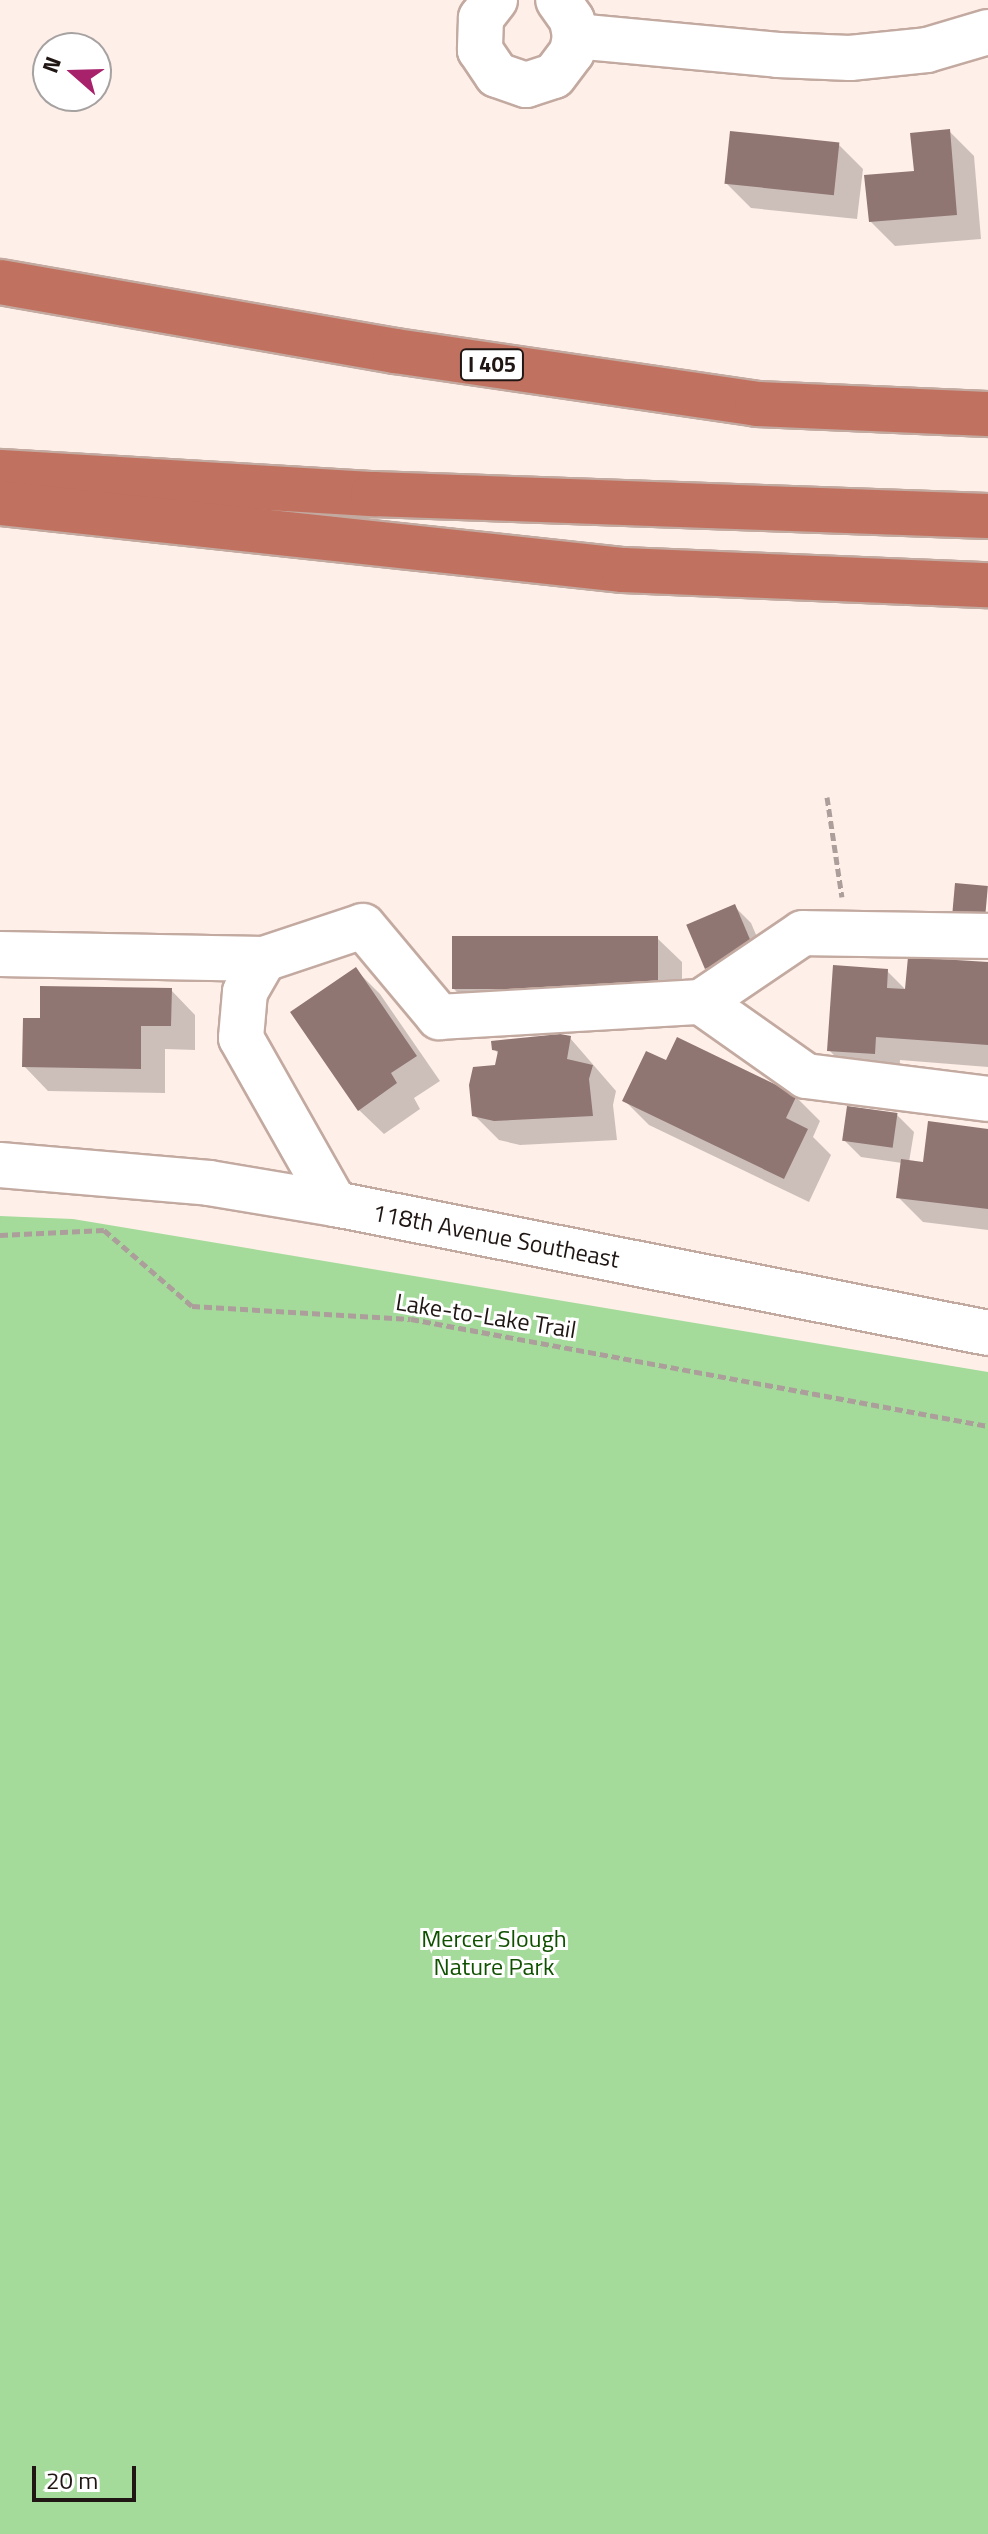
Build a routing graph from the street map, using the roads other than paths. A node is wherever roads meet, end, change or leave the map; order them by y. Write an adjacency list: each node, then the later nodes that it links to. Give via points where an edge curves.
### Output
1 (495, 0): 2 (street, via 481,18 480,50 487,64 511,82 526,85 554,76 565,65)
2 (567, 18): 3 (street, via 778,55 850,58 927,50)
3 (988, 32)
4 (0, 282): 5 (highway, I 405, via 395,351 757,404)
5 (988, 414)
6 (0, 472): 8 (highway, via 373,494)
7 (0, 503): 9 (highway, via 623,570)
8 (988, 516)
9 (988, 585)
10 (988, 936): 13 (street, via 803,933)
11 (0, 954): 12 (street)
12 (264, 959): 13 (street, via 363,926 439,1017); 16 (street, via 245,992 241,1038)
13 (701, 1002): 14 (street, via 806,1076)
14 (988, 1099)
15 (0, 1165): 16 (street, 118th Avenue Southeast, via 209,1183)
16 (335, 1204): 17 (street, 118th Avenue Southeast)
17 (988, 1333)

